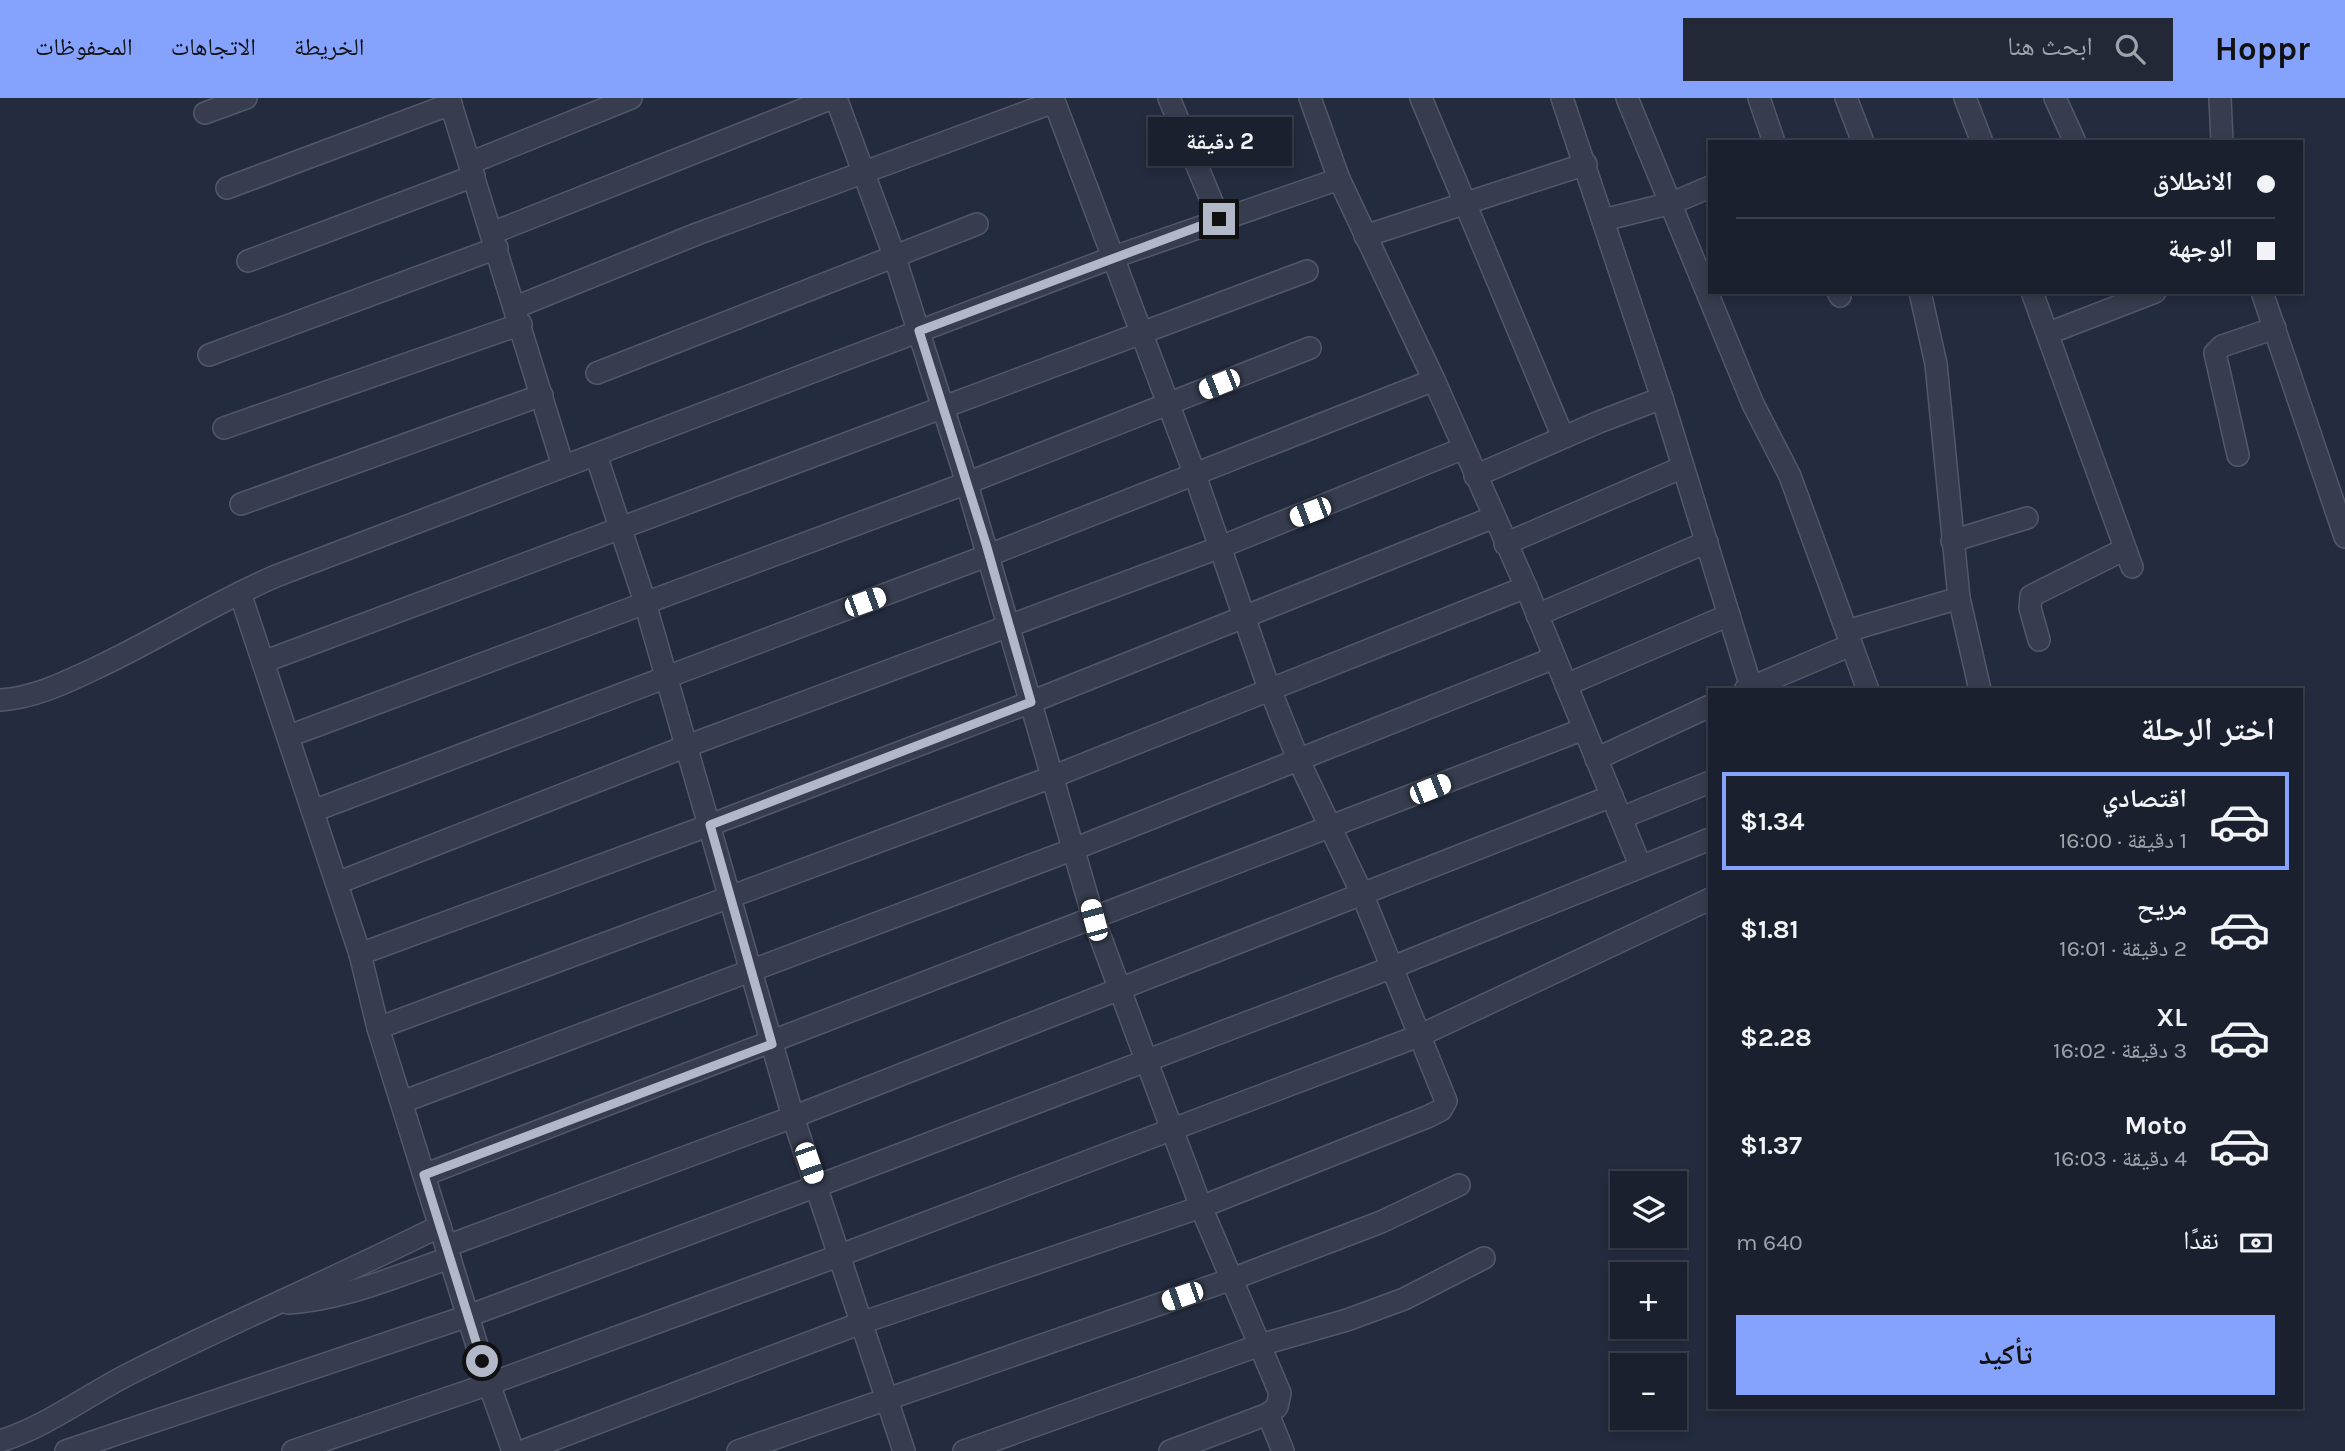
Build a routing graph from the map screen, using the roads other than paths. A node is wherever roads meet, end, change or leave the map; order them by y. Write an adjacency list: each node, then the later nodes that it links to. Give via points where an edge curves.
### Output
1 (246, 98): 16 (street)
2 (631, 98): 23 (street)
3 (834, 98): 24 (street); 34 (street)
4 (1169, 98): 30 (street)
5 (1311, 98): 25 (street)
6 (1421, 98): 28 (street)
7 (1562, 98): 22 (street)
8 (1627, 98): 29 (street)
9 (1759, 98): 17 (street)
10 (1846, 98): 18 (street)
11 (1965, 98): 19 (street)
12 (2055, 98): 20 (street)
13 (2220, 98): 21 (street)
14 (1054, 100): 24 (street); 35 (street)
15 (450, 101): 23 (street); 26 (street)
16 (205, 113)
17 (1773, 140)
18 (1862, 140)
19 (1981, 140)
20 (2074, 140)
21 (2222, 140)
22 (1586, 164): 28 (street); 31 (street)
23 (472, 169): 34 (street); 37 (street)
24 (864, 171): 36 (street); 45 (street)
25 (1339, 179): 30 (street); 33 (street)
26 (227, 188)
27 (1708, 188): 29 (street)
28 (1464, 203): 33 (street); 59 (street)
29 (1672, 203): 31 (street); 39 (street)
30 (1219, 219): 35 (street)
31 (1603, 220): 55 (street)
32 (977, 224): 36 (street)
33 (1366, 236): 53 (street)
34 (494, 241): 45 (street); 51 (street)
35 (1114, 257): 47 (street); 48 (street)
36 (895, 258): 47 (street); 52 (street)
37 (248, 261)
38 (1307, 271): 48 (street)
39 (1708, 292)
40 (1709, 294): 86 (street, via 1753,404 1790,476)
41 (1920, 294): 73 (street, via 1936,364)
42 (2033, 294): 49 (street)
43 (2144, 294): 49 (street)
44 (2263, 294): 46 (street)
45 (518, 316): 54 (street); 58 (street)
46 (2275, 328): 62 (street, via 2222,346 2215,353); 72 (street)
47 (919, 331): 57 (street); 61 (street)
48 (1142, 331): 56 (street); 57 (street)
49 (2049, 333): 87 (street, via 2129,558 2031,596)
50 (1310, 348): 56 (street)
51 (209, 355)
52 (597, 373)
53 (1434, 380): 60 (street); 65 (street)
54 (542, 395): 63 (street); 68 (street)
55 (1662, 398): 59 (street); 64 (street)
56 (1169, 403): 65 (street); 67 (street)
57 (943, 410): 67 (street); 71 (street)
58 (224, 428)
59 (1563, 437): 66 (street)
60 (1464, 449): 66 (street); 76 (street)
61 (596, 455): 63 (street); 71 (street)
62 (2238, 455)
63 (563, 466): 79 (street)
64 (1683, 467): 74 (street); 75 (street)
65 (1195, 475): 76 (street); 77 (street)
66 (1475, 477): 69 (street)
67 (967, 483): 77 (street); 81 (street)
68 (241, 504)
69 (1494, 517): 75 (street); 84 (street)
70 (2027, 518): 73 (street)
71 (622, 530): 81 (street); 89 (street)
72 (2345, 537)
73 (1952, 541): 80 (street)
74 (1707, 542): 82 (street); 83 (street)
75 (1505, 544): 78 (street)
76 (1218, 548): 84 (street); 85 (street)
77 (989, 555): 85 (street); 90 (street)
78 (1526, 587): 82 (street); 92 (street)
79 (240, 593): 89 (street); 96 (street, via 138,649 53,688)
80 (1959, 598): 86 (street); 95 (street)
81 (645, 604): 90 (street); 100 (street)
82 (1537, 615): 88 (street)
83 (1729, 615): 91 (street); 93 (street)
84 (1244, 619): 92 (street); 97 (street)
85 (1009, 627): 97 (street); 101 (street)
86 (1849, 638): 93 (street); 94 (street)
87 (2039, 640)
88 (1554, 658): 91 (street); 103 (street)
89 (263, 662): 100 (street)
90 (666, 676): 101 (street); 107 (street)
91 (1566, 685): 99 (street)
92 (1269, 688): 103 (street); 104 (street)
93 (1749, 688)
94 (1867, 688)
95 (1980, 688)
96 (0, 700)
97 (1031, 702): 104 (street); 109 (street)
98 (1708, 707): 102 (street)
99 (1584, 729): 102 (street); 110 (street)
100 (289, 736): 107 (street)
101 (687, 746): 109 (street); 114 (street)
102 (1596, 758): 106 (street)
103 (1298, 759): 110 (street); 112 (street)
104 (1052, 778): 112 (street); 115 (street)
105 (1708, 783): 108 (street)
106 (1612, 796): 108 (street); 116 (street)
107 (313, 811): 114 (street)
108 (1621, 818): 113 (street)
109 (710, 825): 115 (street); 119 (street)
110 (1331, 829): 116 (street); 118 (street)
111 (1708, 840): 113 (street)
112 (1074, 849): 118 (street); 121 (street)
113 (1640, 865): 120 (street)
114 (337, 883): 119 (street)
115 (730, 896): 121 (street); 123 (street)
116 (1363, 896): 120 (street); 122 (street)
117 (1708, 901): 124 (street)
118 (1094, 920): 122 (street); 125 (street)
119 (360, 954): 123 (street)
120 (1393, 967): 124 (street); 126 (street)
121 (752, 972): 125 (street); 127 (street)
122 (1121, 989): 126 (street); 128 (street)
123 (378, 1027): 127 (street)
124 (1420, 1035): 129 (street); 133 (street, via 1444,1090 1446,1101 1441,1110)
125 (772, 1044): 128 (street); 130 (street)
126 (1148, 1061): 129 (street); 132 (street)
127 (402, 1102): 130 (street)
128 (793, 1117): 132 (street); 135 (street)
129 (1173, 1128): 133 (street); 136 (street)
130 (424, 1175): 134 (street)
131 (1460, 1185): 138 (street, via 1381,1222)
132 (817, 1186): 136 (street); 140 (street)
133 (1201, 1207): 138 (street); 141 (street)
134 (440, 1226): 135 (street); 139 (street)
135 (449, 1252): 139 (street, via 324,1299); 140 (street)
136 (838, 1256): 141 (street); 143 (street)
137 (1484, 1258): 142 (street, via 1404,1299)
138 (1232, 1279): 142 (street); 144 (street)
139 (282, 1303): 146 (street, via 124,1376)
140 (468, 1316): 143 (street); 149 (street)
141 (861, 1324): 144 (street); 152 (street)
142 (1260, 1345): 145 (street, via 1280,1393 1277,1407); 155 (street)
143 (489, 1384): 150 (street); 151 (street)
144 (886, 1397): 153 (street); 154 (street)
145 (1268, 1414): 156 (street); 157 (street)
146 (43, 1423): 147 (street); 148 (street)
147 (0, 1441)
148 (56, 1451)
149 (66, 1451)
150 (293, 1451)
151 (513, 1451)
152 (523, 1451)
153 (738, 1451)
154 (904, 1451)
155 (964, 1451)
156 (1170, 1451)
157 (1283, 1451)

